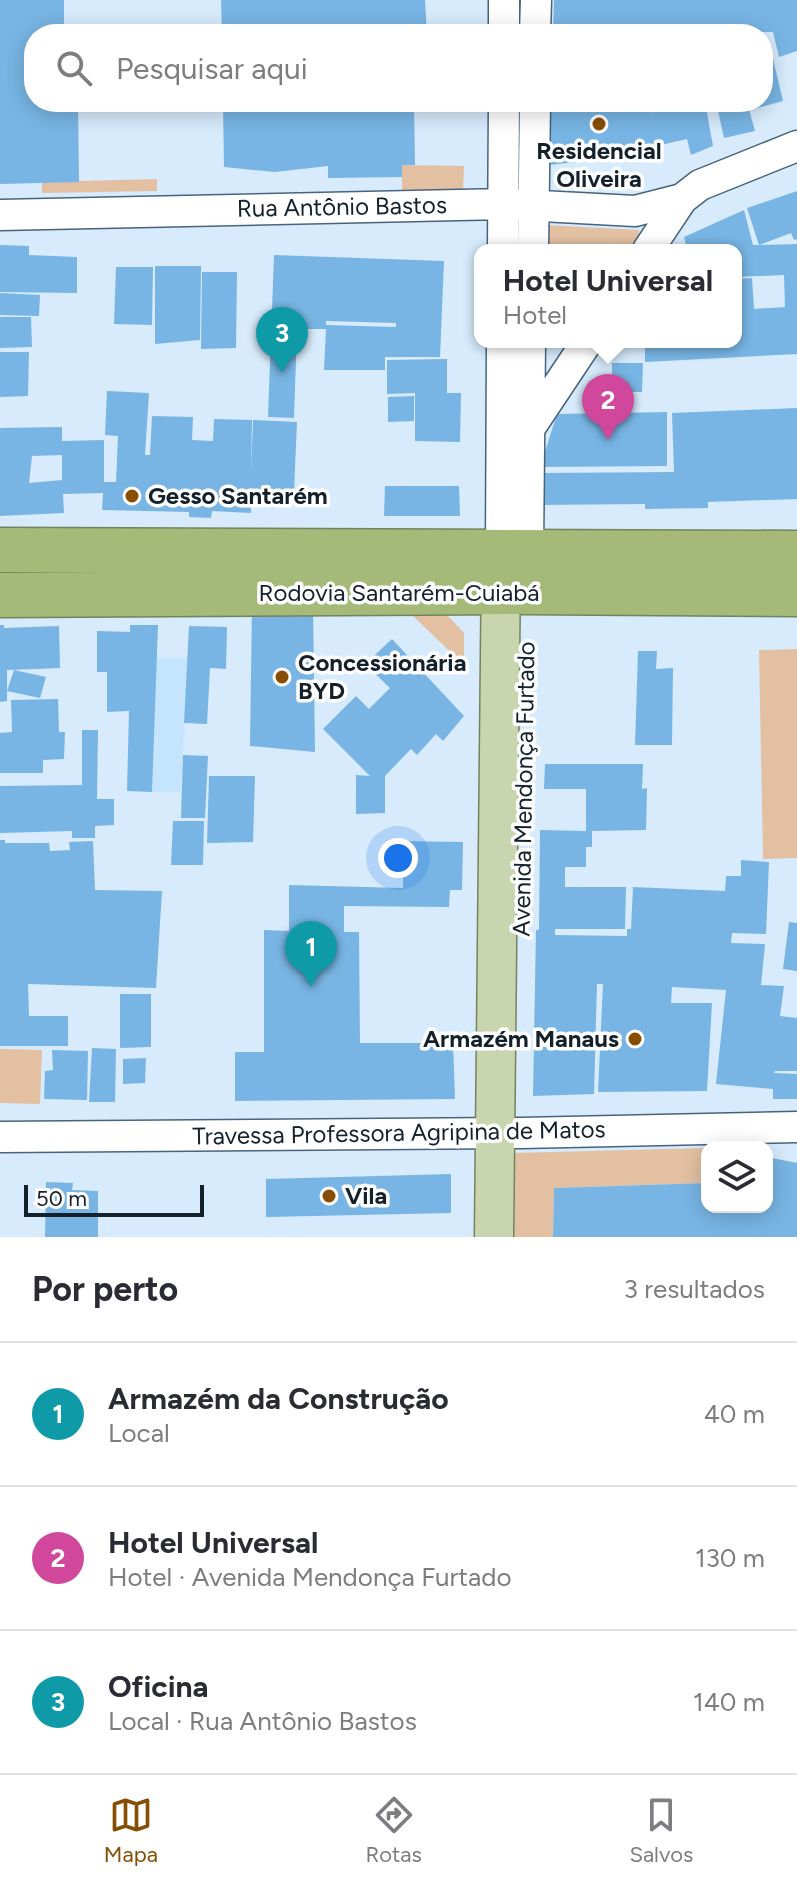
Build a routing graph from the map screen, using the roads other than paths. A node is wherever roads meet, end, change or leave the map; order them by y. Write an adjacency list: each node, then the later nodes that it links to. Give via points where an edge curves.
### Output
1 (504, 0): 3 (street)
2 (536, 0): 4 (street)
3 (504, 24)
4 (535, 24)
5 (504, 112): 9 (street)
6 (535, 112): 10 (street)
7 (797, 146): 8 (street, via 700,185)
8 (682, 199): 10 (street, Rua Antônio Bastos, via 635,211); 14 (street)
9 (504, 204): 10 (street, Rua Antônio Bastos); 11 (street, Rua Antônio Bastos); 12 (street)
10 (534, 204): 13 (street)
11 (0, 215)
12 (503, 244)
13 (533, 244)
14 (652, 244)
15 (583, 348): 17 (street)
16 (516, 357): 17 (street, Avenida Mendonça Furtado); 20 (street, Avenida Mendonça Furtado)
17 (529, 429): 20 (street, Avenida Mendonça Furtado)
18 (0, 550): 20 (highway, Rodovia Santarém-Cuiabá)
19 (797, 553): 20 (highway, Rodovia Santarém-Cuiabá)
20 (514, 572): 21 (highway, Rodovia Santarém-Cuiabá); 22 (highway, Rodovia Santarém-Cuiabá); 24 (main road, Avenida Mendonça Furtado)
21 (797, 594)
22 (0, 595)
23 (797, 1127): 24 (street, Travessa Professora Agripina de Matos)
24 (509, 1133): 25 (street, Travessa Professora Agripina de Matos); 26 (main road, Avenida Mendonça Furtado); 27 (main road, Avenida Mendonça Furtado)
25 (0, 1137)
26 (494, 1237)
27 (520, 1237)

